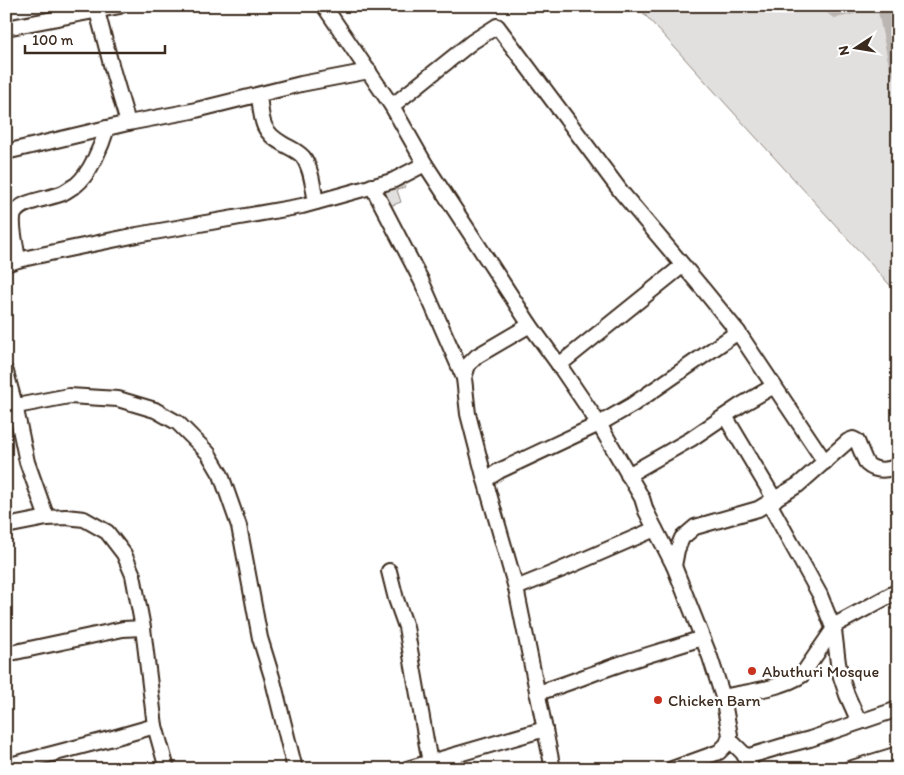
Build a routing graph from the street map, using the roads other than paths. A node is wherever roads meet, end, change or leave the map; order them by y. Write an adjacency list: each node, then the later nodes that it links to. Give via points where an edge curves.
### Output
1 (120, 6): 3 (street)
2 (324, 6): 5 (street)
3 (97, 12): 4 (street); 8 (street)
4 (6, 28)
5 (369, 71): 6 (street); 7 (street)
6 (259, 95): 8 (street); 13 (street, via 267,132 302,156 310,172)
7 (392, 106): 11 (street); 15 (street, via 497,26 622,193)
8 (128, 123): 9 (street)
9 (107, 128): 10 (street); 14 (street, via 90,167 78,183 62,193 18,209 14,216)
10 (6, 152)
11 (425, 164): 12 (street); 16 (street)
12 (372, 186): 13 (street); 20 (street, via 421,280)
13 (316, 202): 14 (street)
14 (12, 262)
15 (682, 266): 17 (street); 18 (street)
16 (530, 325): 18 (street); 20 (street, via 477,356 468,366)
17 (738, 332): 21 (street); 24 (street)
18 (559, 364): 24 (street)
19 (6, 372): 22 (street)
20 (464, 378): 28 (street, via 468,414)
21 (774, 386): 23 (street); 25 (street)
22 (11, 406): 30 (street, via 26,462); 55 (street, via 69,396 118,399 155,410 178,424 208,453 221,474 239,526 260,638)
23 (725, 416): 27 (street); 29 (street)
24 (599, 424): 27 (street); 28 (street)
25 (825, 462): 26 (street, via 853,439 857,441 866,463 874,468 886,470); 29 (street, via 798,486)
26 (898, 465)
27 (628, 475): 32 (street)
28 (485, 480): 35 (street)
29 (772, 501): 33 (street, via 758,509 695,527 682,538); 38 (street, via 820,595)
30 (47, 518): 31 (street); 37 (street, via 84,519 107,532 124,554 133,575)
31 (6, 526)
32 (655, 528): 33 (street); 35 (street)
33 (674, 566): 39 (street)
34 (389, 570): 49 (street, via 406,627)
35 (516, 588): 41 (street)
36 (898, 592): 38 (street, via 837,624)
37 (142, 628): 40 (street); 45 (street)
38 (834, 630): 42 (street, via 802,675 765,689); 44 (street, via 841,678)
39 (702, 638): 41 (street); 42 (street)
40 (6, 654)
41 (537, 693): 46 (street)
42 (723, 697): 47 (street)
43 (898, 709): 44 (street)
44 (858, 722): 50 (street, via 783,746)
45 (154, 726): 51 (street); 54 (street)
46 (545, 729): 49 (street); 57 (street)
47 (729, 740): 50 (street); 52 (street, via 719,752)
48 (898, 754): 53 (street)
49 (430, 763): 56 (street)
50 (749, 763)
51 (6, 766)
52 (681, 767)
53 (853, 768)
54 (167, 769)
55 (295, 769)
56 (407, 769)
57 (553, 769)

